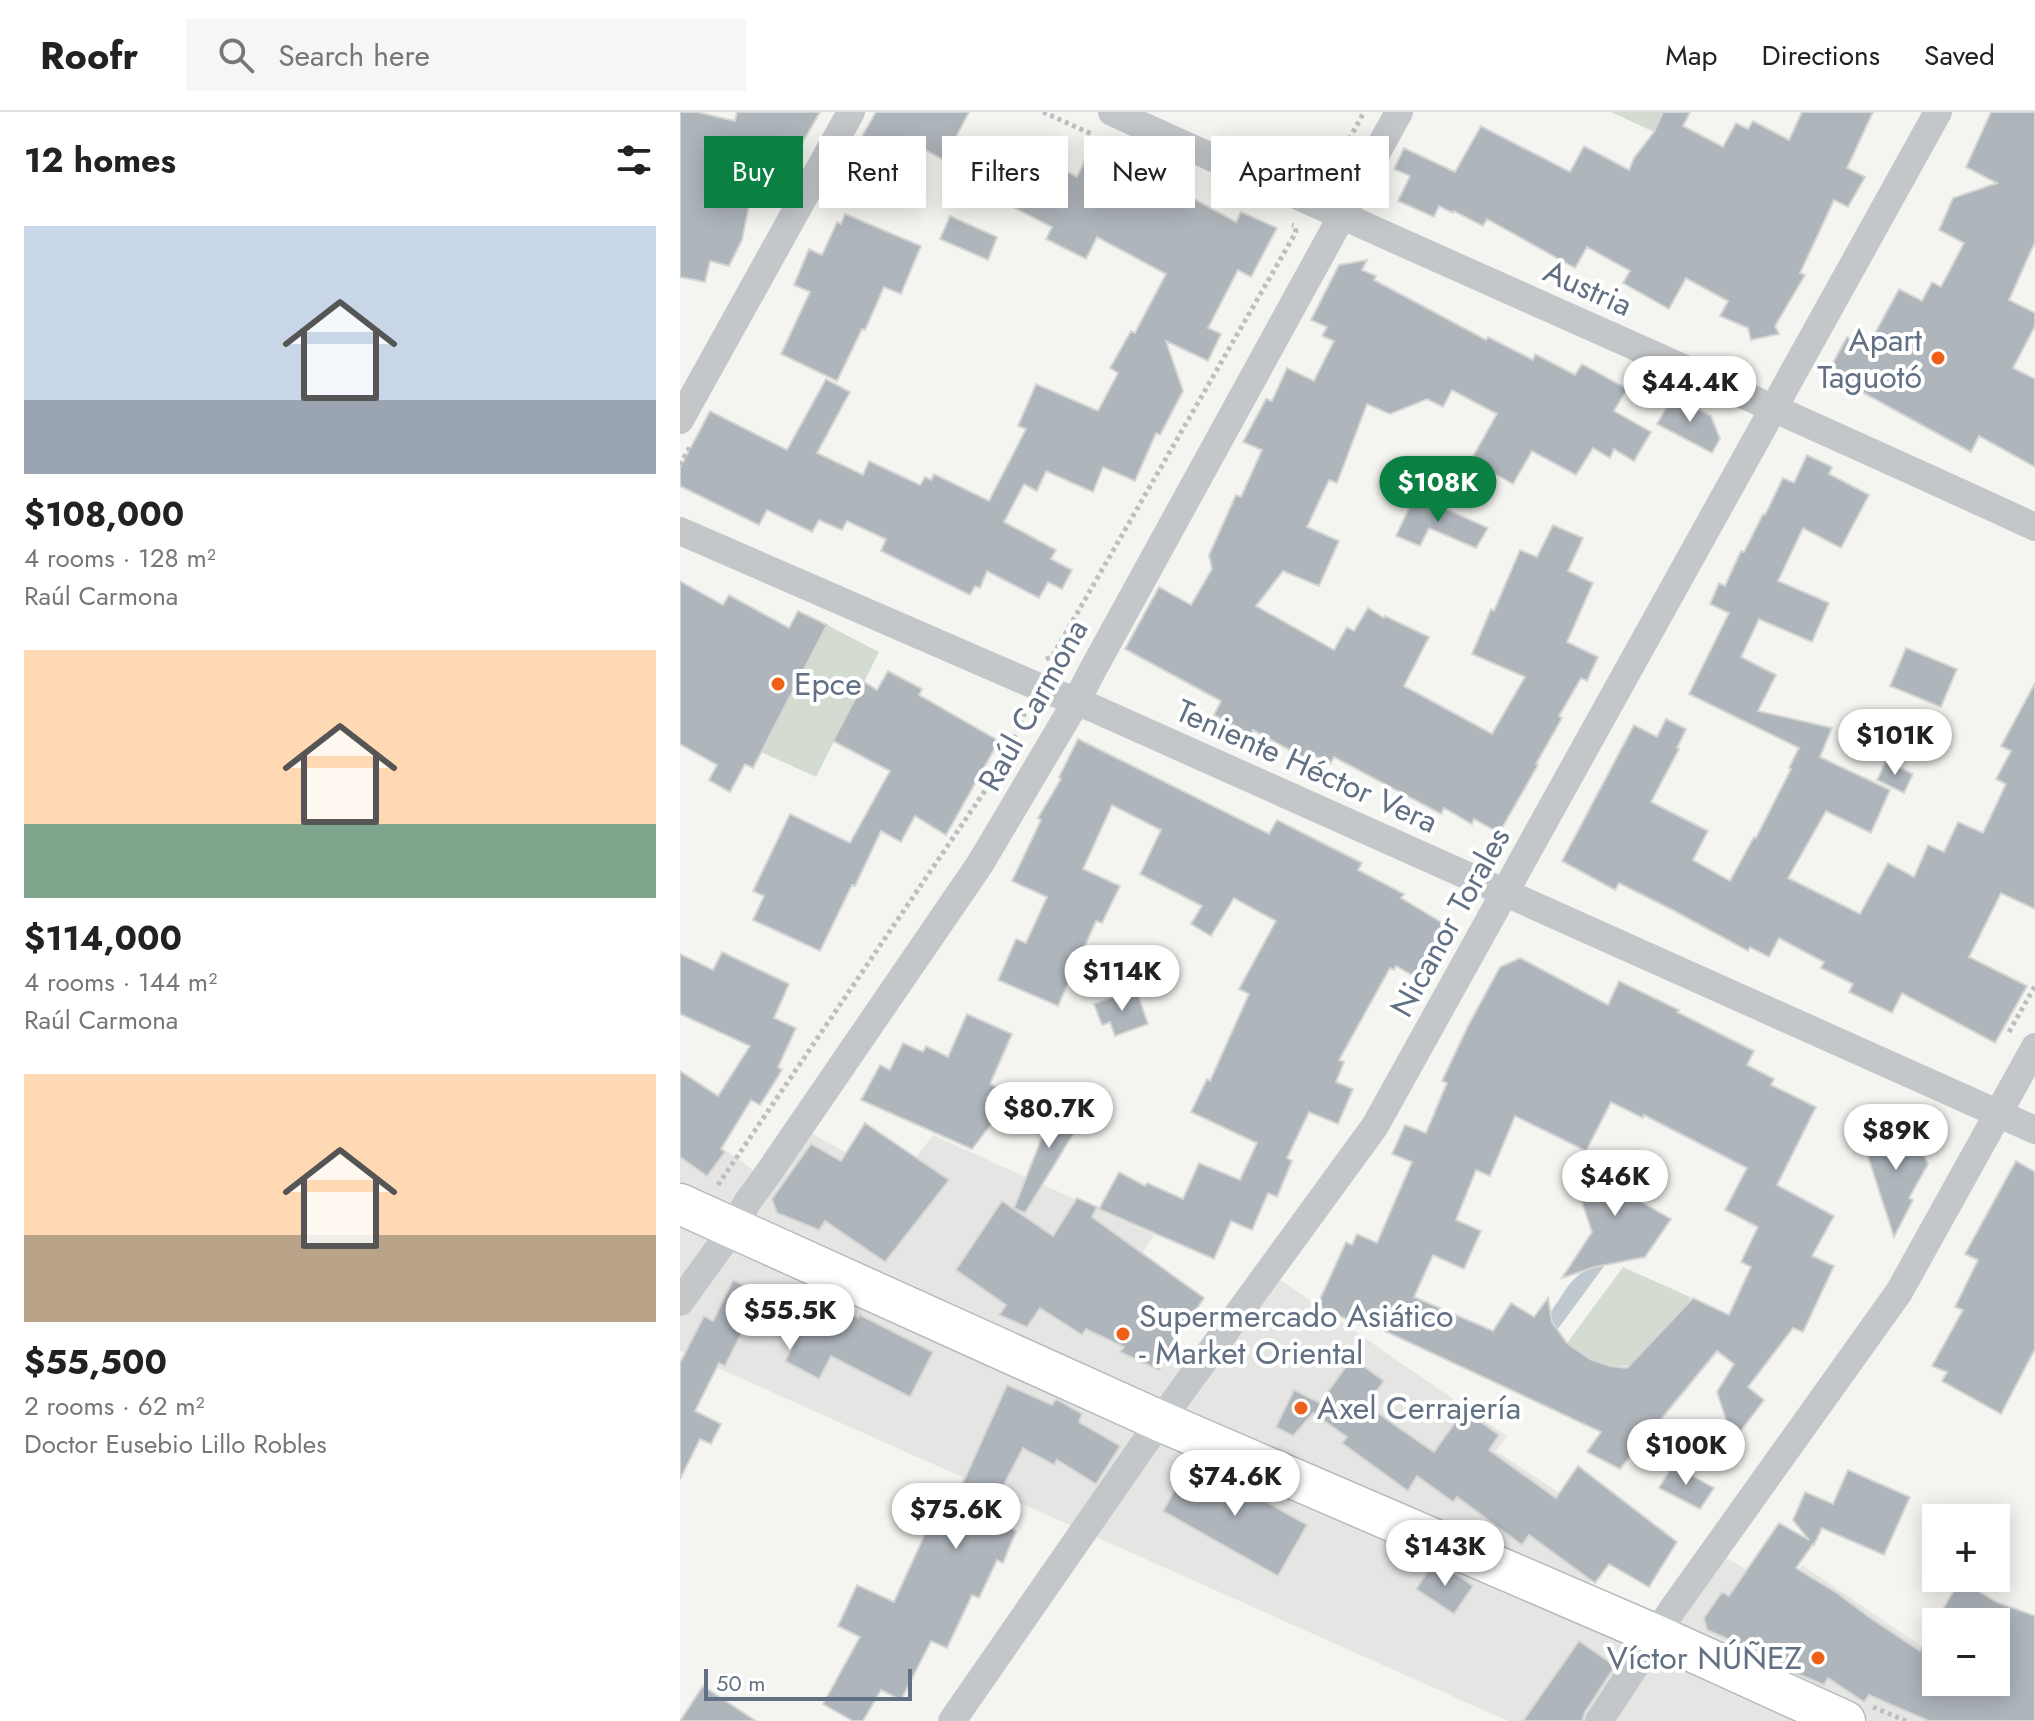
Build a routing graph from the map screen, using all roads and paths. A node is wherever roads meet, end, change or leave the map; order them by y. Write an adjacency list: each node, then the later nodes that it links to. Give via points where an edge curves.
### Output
1 (851, 112): 12 (street)
2 (1043, 112): 7 (path)
3 (1112, 112): 9 (street, Austria)
4 (1364, 112): 8 (path)
5 (1399, 112): 9 (street, Raúl Carmona)
6 (1938, 112): 11 (street, Nicanor Torales)
7 (1097, 136)
8 (1351, 136)
9 (1340, 216): 11 (street, Austria); 16 (street, Raúl Carmona)
10 (1281, 220): 15 (path, via 1298,232 1055,658)
11 (1774, 409): 13 (street, Austria); 18 (street, Nicanor Torales)
12 (680, 420)
13 (2035, 527)
14 (680, 531): 16 (street, Teniente Héctor Vera)
15 (1044, 659)
16 (1076, 702): 18 (street, Teniente Héctor Vera); 26 (street, Raúl Carmona, via 980,864)
17 (1021, 707): 24 (path, via 1027,716 1001,767)
18 (1506, 891): 22 (street, Teniente Héctor Vera); 28 (street, Nicanor Torales, via 1375,1126)
19 (2035, 986): 20 (path)
20 (2004, 1041)
21 (2035, 1047): 22 (street)
22 (1997, 1113): 23 (street, Teniente Héctor Vera); 29 (street, via 1899,1292)
23 (2035, 1130)
24 (716, 1189)
25 (680, 1204): 26 (main road)
26 (734, 1227): 27 (street, Raúl Carmona); 28 (main road)
27 (680, 1302)
28 (1160, 1421): 29 (main road); 30 (street, Nicanor Torales)
29 (1656, 1635): 31 (street); 32 (main road)
30 (952, 1721)
31 (1599, 1721)
32 (1845, 1721)

